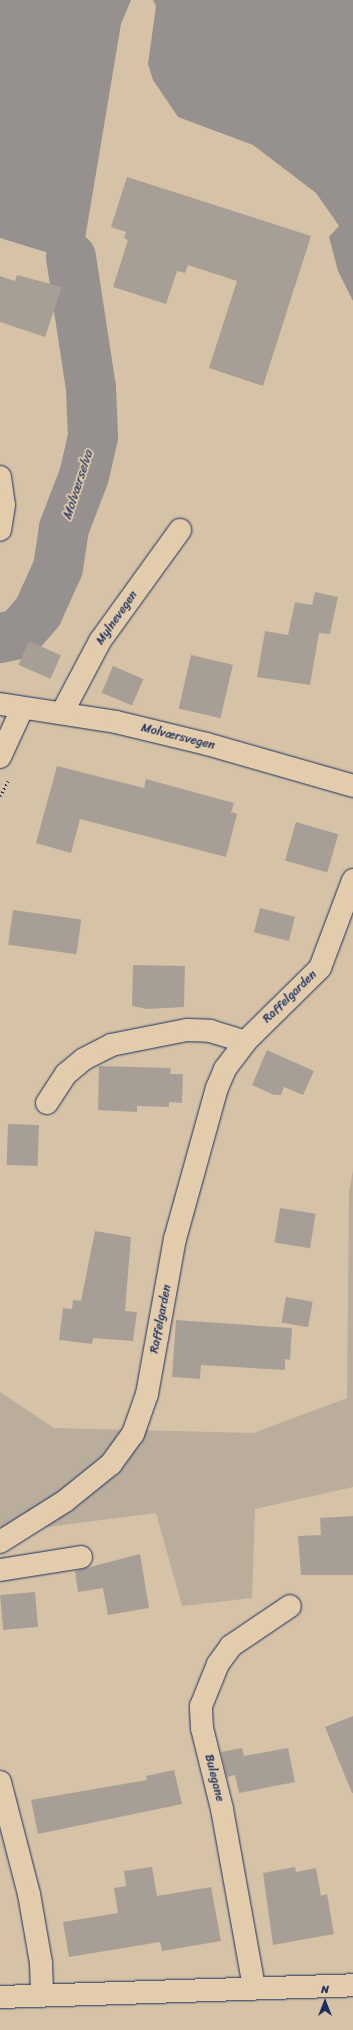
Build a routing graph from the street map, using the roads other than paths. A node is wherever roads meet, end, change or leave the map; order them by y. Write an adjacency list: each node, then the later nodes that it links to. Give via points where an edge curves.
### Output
1 (0, 477): 2 (street, via 4,505)
2 (0, 530)
3 (180, 530): 6 (street, Mylnevegen, via 100,641)
4 (0, 704): 5 (street, Molværsvegen)
5 (22, 709): 6 (street, Molværsvegen); 7 (street)
6 (63, 711): 8 (street, Molværsvegen, via 207,744)
7 (0, 757)
8 (353, 786)
9 (353, 880): 10 (street, Raffelgarden, via 333,940 317,972)
10 (245, 1042): 11 (street, via 210,1031 187,1030 111,1045 84,1059 66,1074); 12 (street, Raffelgarden, via 226,1069 197,1153 175,1239 147,1394 133,1434 111,1464 65,1500)
11 (47, 1103)
12 (0, 1542)
13 (81, 1557): 14 (street)
14 (0, 1570)
15 (290, 1606): 18 (street, Bulegane, via 231,1646 218,1664 201,1706 202,1728 222,1809)
16 (0, 1782): 19 (street, via 29,1894 41,1963)
17 (353, 1985): 18 (street)
18 (254, 1986): 19 (street)
19 (42, 1994): 20 (street)
20 (0, 1997)

